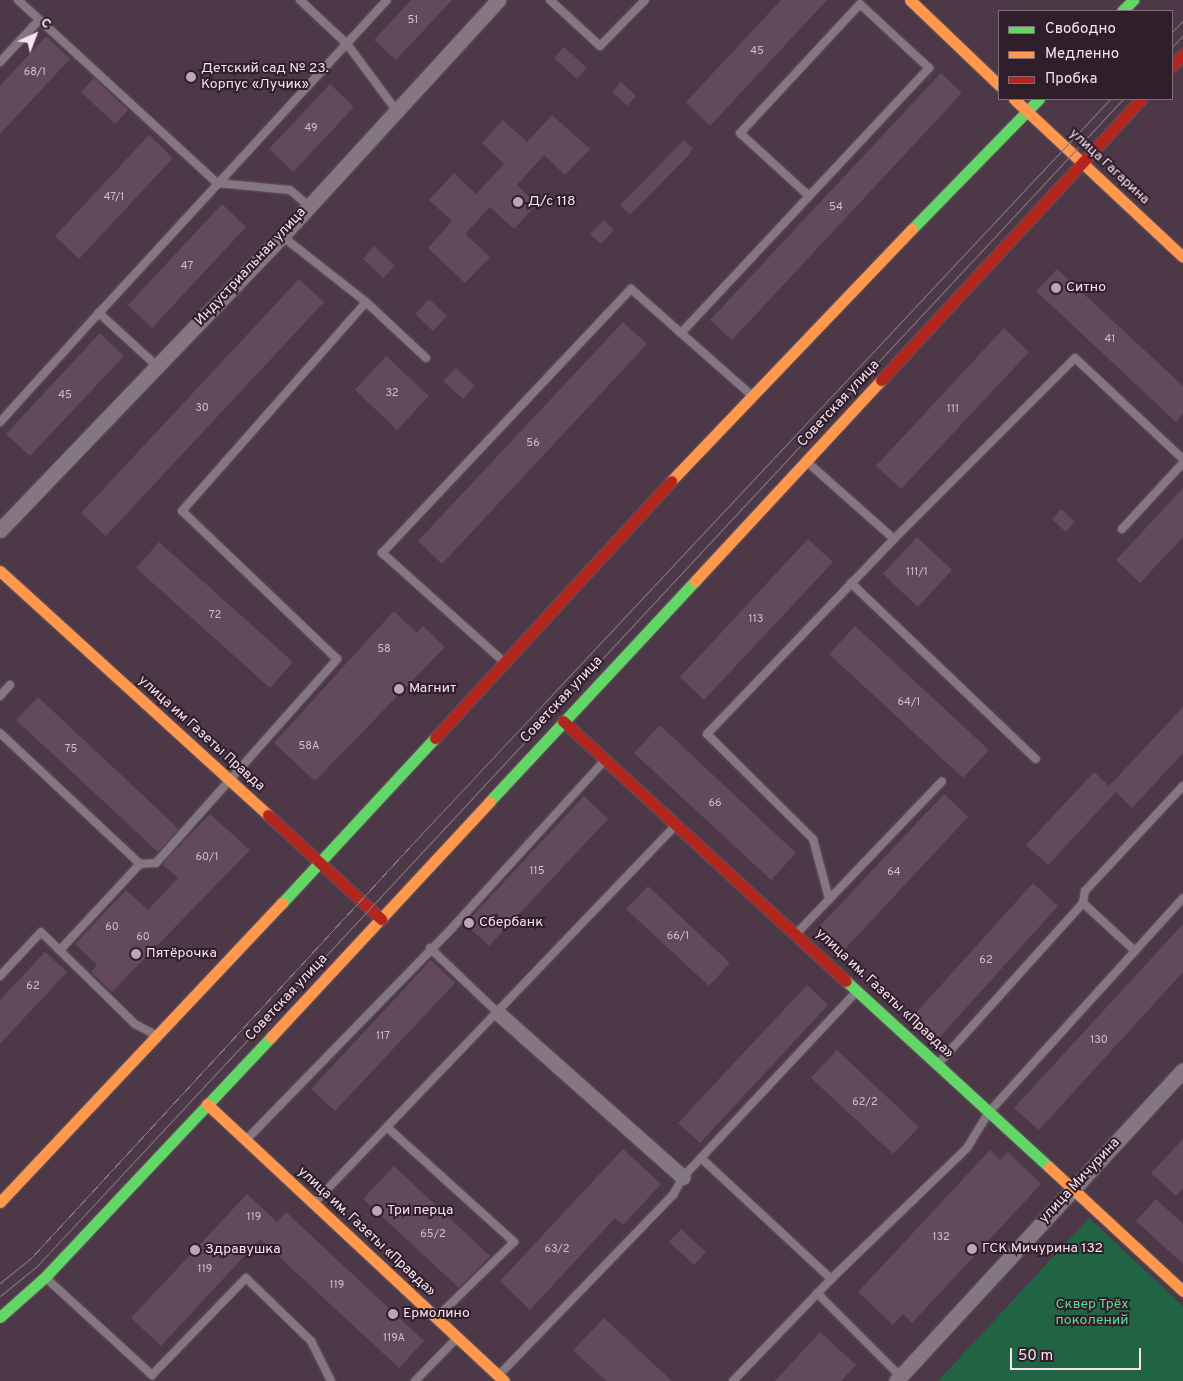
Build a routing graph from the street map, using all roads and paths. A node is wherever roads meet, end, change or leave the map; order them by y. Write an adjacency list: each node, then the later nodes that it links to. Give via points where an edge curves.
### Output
1 (18, 0): 10 (lane)
2 (300, 0): 11 (lane)
3 (387, 0): 11 (lane)
4 (498, 0): 19 (street, Индустриальная улица)
5 (550, 0): 6 (lane, via 600,46)
6 (645, 0)
7 (910, 0): 15 (main road)
8 (1133, 0): 9 (main road)
9 (1123, 10)
10 (40, 20): 13 (lane); 22 (lane)
11 (347, 44): 19 (lane); 22 (lane)
12 (1183, 54): 14 (main road)
13 (0, 62)
14 (1173, 65)
15 (998, 85)
16 (1015, 100): 20 (main road, улица Гагарина)
17 (1039, 100): 20 (main road)
18 (1140, 100): 21 (main road, Советская улица)
19 (396, 110): 24 (street, Индустриальная улица)
20 (1028, 111): 21 (main road, улица Гагарина); 32 (main road)
21 (1083, 163): 26 (main road, улица Гагарина); 35 (main road, Советская улица)
22 (217, 184): 24 (lane, via 290,190); 28 (lane)
23 (809, 196): 23 (lane, via 929,68 860,4 740,133); 29 (lane)
24 (309, 206): 25 (street, Индустриальная улица)
25 (282, 236): 27 (lane); 31 (street, Индустриальная улица)
26 (1183, 257)
27 (366, 302): 30 (lane); 49 (lane, via 182,511 337,659)
28 (99, 313): 31 (lane); 33 (lane)
29 (681, 333): 32 (lane); 42 (lane, via 632,289 382,553)
30 (426, 358)
31 (157, 366): 38 (street, Индустриальная улица)
32 (751, 395): 42 (main road)
33 (0, 422)
34 (1183, 459): 39 (lane, via 1075,358)
35 (806, 461): 39 (lane); 45 (main road, Советская улица)
36 (1183, 463): 37 (lane)
37 (1122, 529)
38 (0, 530)
39 (894, 539): 41 (lane)
40 (0, 571): 49 (main road, улица им Газеты Правда)
41 (851, 584): 47 (lane); 56 (lane, via 707,734 813,838)
42 (504, 663): 53 (main road)
43 (10, 685): 44 (lane)
44 (0, 696)
45 (563, 721): 48 (main road, улица им. Газеты «Правда»); 58 (main road, Советская улица)
46 (0, 733): 54 (lane)
47 (1036, 759)
48 (605, 760): 52 (main road, улица им. Газеты «Правда»); 60 (lane)
49 (229, 779): 53 (main road, улица им Газеты Правда); 54 (lane, via 156,864)
50 (942, 781): 56 (lane)
51 (1183, 786): 57 (lane, via 1084,891)
52 (676, 825): 59 (main road, улица им. Газеты «Правда»); 65 (lane)
53 (317, 861): 58 (main road, улица им Газеты Правда); 66 (main road)
54 (140, 864): 61 (lane)
55 (1183, 898): 62 (lane)
56 (829, 899): 59 (lane)
57 (1083, 903): 62 (lane); 67 (lane)
58 (381, 920): 69 (main road, Советская улица)
59 (796, 934): 64 (main road, улица им. Газеты «Правда»)
60 (430, 948): 65 (lane); 72 (lane)
61 (60, 950): 63 (lane, via 41,932); 66 (lane, via 135,1024)
62 (1135, 951): 70 (lane)
63 (0, 976)
64 (857, 991): 67 (main road, улица им. Газеты «Правда»); 73 (lane)
65 (498, 1013): 71 (lane); 74 (street)
66 (159, 1036): 76 (main road)
67 (938, 1064): 70 (main road, улица им. Газеты «Правда»)
68 (1183, 1070): 75 (street, улица Мичурина)
69 (207, 1104): 72 (main road, улица им. Газеты «Правда»); 78 (main road, Советская улица)
70 (989, 1112): 75 (main road, улица им. Газеты «Правда»); 79 (lane, via 967,1148)
71 (388, 1128): 77 (lane); 83 (lane, via 514,1242)
72 (246, 1141): 77 (main road, улица им. Газеты «Правда»)
73 (701, 1158): 74 (lane); 79 (lane)
74 (683, 1177): 85 (lane, via 673,1195)
75 (1072, 1190): 80 (main road, улица им. Газеты «Правда»); 86 (street, улица Мичурина)
76 (0, 1202)
77 (314, 1204): 83 (main road, улица им. Газеты «Правда»)
78 (45, 1277): 82 (main road, Советская улица); 87 (lane, via 152,1375 246,1278 311,1341)
79 (830, 1279): 81 (lane)
80 (1183, 1291)
81 (817, 1293): 86 (lane); 89 (lane)
82 (0, 1317)
83 (436, 1318): 84 (main road, улица им. Газеты «Правда»)
84 (457, 1338): 85 (main road, улица им. Газеты «Правда»); 88 (lane)
85 (501, 1378)
86 (898, 1379)
87 (331, 1381)
88 (415, 1381)
89 (733, 1381)

